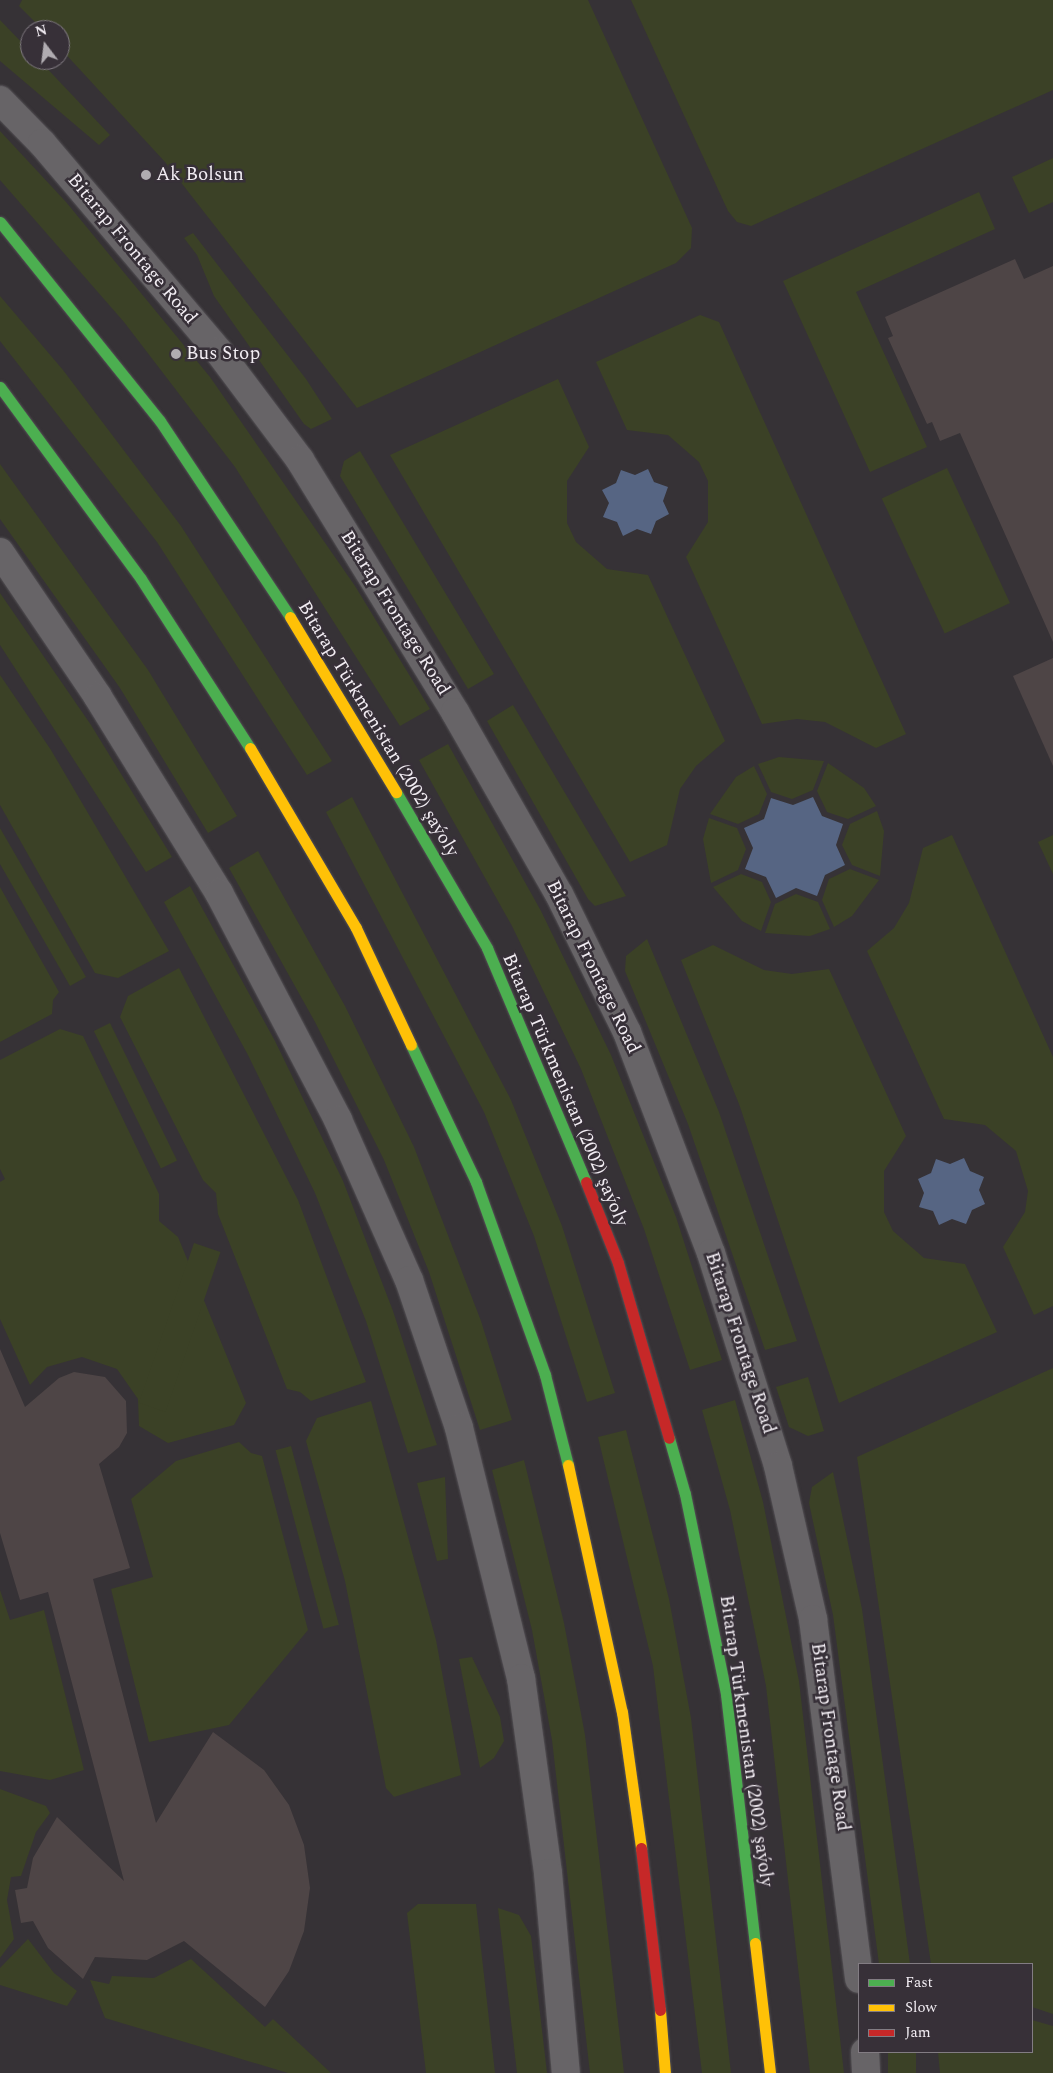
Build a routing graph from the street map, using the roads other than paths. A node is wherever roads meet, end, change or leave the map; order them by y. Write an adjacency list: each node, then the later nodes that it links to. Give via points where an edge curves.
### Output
1 (0, 100): 5 (street, Bitarap Frontage Road, via 42,143 219,352 300,460 455,712 559,894 627,1032 711,1253 778,1466 813,1619)
2 (0, 222): 9 (main road, Bitarap Türkmenistan (2002) şaýoly, via 160,421 299,629 438,861 528,1037 618,1263 685,1494 727,1704)
3 (0, 387): 8 (main road, via 141,579 244,738 356,928 476,1182 545,1375 586,1536 622,1712 657,1966)
4 (0, 552): 7 (street, via 98,696 219,893 338,1120 409,1280 458,1428 521,1678 548,1873)
5 (858, 1971)
6 (865, 2053): 10 (street)
7 (566, 2073)
8 (665, 2073)
9 (770, 2073)
10 (866, 2073)

